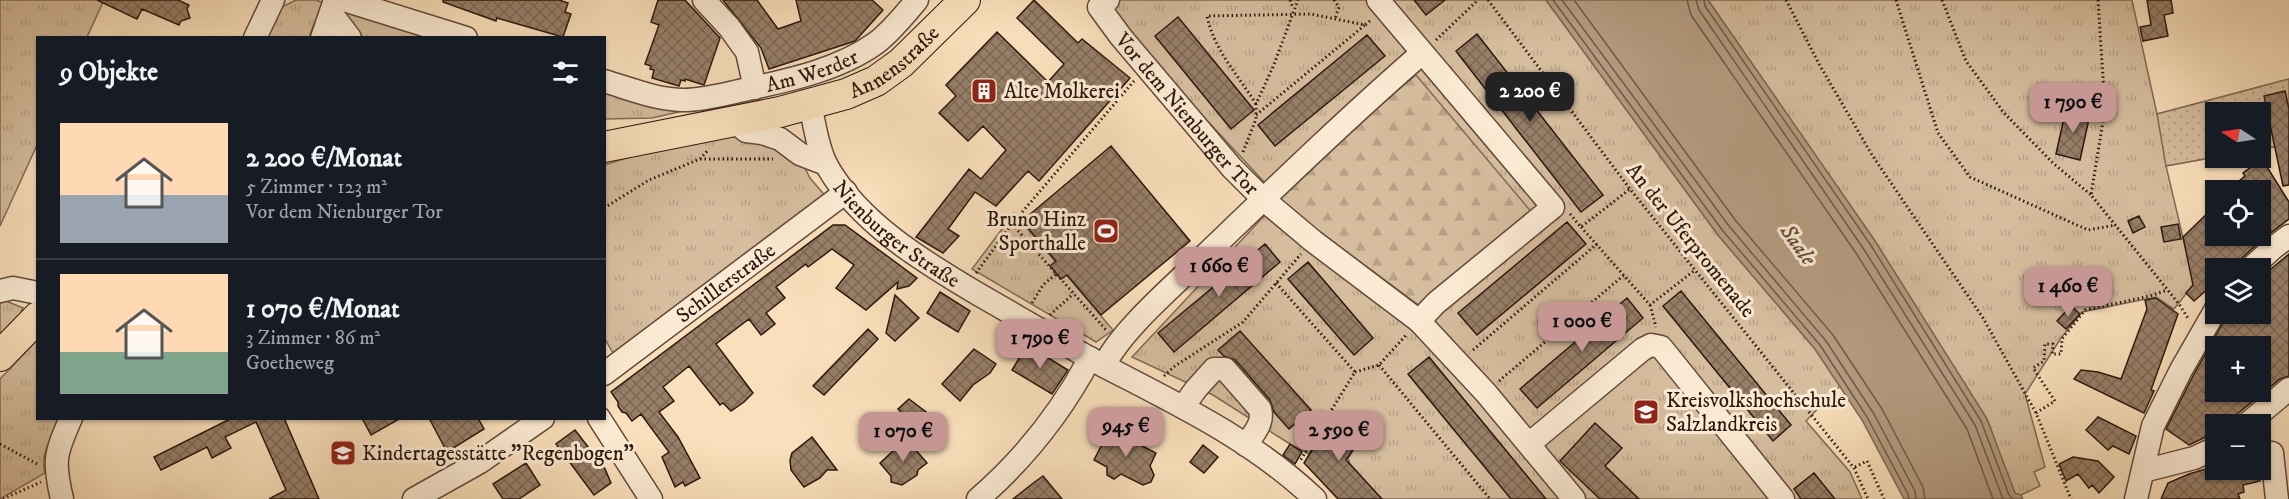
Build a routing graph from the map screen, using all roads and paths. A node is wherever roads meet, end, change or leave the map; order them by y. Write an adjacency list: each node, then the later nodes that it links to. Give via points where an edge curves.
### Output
1 (273, 0): 22 (street)
2 (704, 0): 29 (street, via 747,52)
3 (918, 0): 29 (street, Am Werder, via 889,32 856,56)
4 (965, 0): 32 (main road, Annenstraße, via 888,73 856,90)
5 (1108, 0): 27 (street, Vor dem Nienburger Tor, via 1099,8)
6 (1290, 0): 17 (path)
7 (1298, 0): 17 (path)
8 (1334, 0): 19 (path, via 1339,7)
9 (1479, 0): 26 (path)
10 (1488, 0): 41 (path, An der Uferpromenade)
11 (1786, 0): 80 (path, via 1872,155 1983,318)
12 (1896, 0): 48 (path, via 1938,133 1970,177 2088,231)
13 (1942, 0): 43 (path, via 1966,61 2004,113)
14 (2098, 0): 33 (path)
15 (337, 4): 21 (street); 23 (street); 24 (street)
16 (1382, 4): 20 (path); 26 (street)
17 (1293, 10): 18 (path)
18 (1292, 15): 19 (path); 31 (path); 31 (path, via 1207,16 1219,51)
19 (1335, 19): 20 (path)
20 (1365, 25): 34 (path)
21 (431, 32): 25 (street)
22 (256, 36)
23 (323, 36)
24 (349, 36)
25 (454, 36)
26 (1422, 52): 44 (street, Vor dem Nienburger Tor); 46 (street)
27 (1146, 66): 40 (street, Vor dem Nienburger Tor); 47 (path)
28 (606, 82): 29 (street, Am Werder, via 686,100)
29 (755, 88)
30 (2074, 103): 33 (path)
31 (1256, 104): 34 (path)
32 (810, 105): 35 (main road, Annenstraße); 39 (street, Nienburger Straße)
33 (2105, 109): 43 (path)
34 (1256, 115): 40 (path)
35 (735, 121): 36 (main road, Annenstraße); 37 (street, Nienburger Straße, via 746,131 780,139); 38 (path)
36 (606, 147)
37 (792, 148): 38 (path, via 784,159); 39 (street, Nienburger Straße)
38 (700, 159): 45 (path, via 649,180)
39 (826, 164): 42 (street, Nienburger Straße)
40 (1232, 168): 44 (street, Vor dem Nienburger Tor)
41 (1630, 189): 49 (path); 54 (path, An der Uferpromenade)
42 (846, 192): 58 (street, Nienburger Straße, via 892,238); 74 (street, Schillerstraße)
43 (2091, 195): 48 (path)
44 (1263, 199): 51 (street, Vor dem Nienburger Tor); 69 (street, Vor dem Nienburger Tor)
45 (606, 207)
46 (1553, 207): 49 (path, via 1566,210); 66 (street)
47 (1012, 224): 55 (path); 58 (path)
48 (2117, 225): 59 (path)
49 (1581, 227): 52 (path)
50 (2289, 236): 53 (street)
51 (1313, 241): 57 (path); 66 (street, Vor dem Nienburger Tor)
52 (1597, 244): 56 (path); 72 (path)
53 (2262, 258)
54 (1695, 270): 56 (path, via 1650,305); 90 (path, An der Uferpromenade)
55 (1056, 274): 62 (path); 63 (path)
56 (1623, 275): 78 (path)
57 (1276, 283): 75 (path); 76 (path, via 1243,322 1175,366)
58 (968, 288): 68 (street, Nienburger Straße)
59 (2168, 290): 64 (path); 80 (path, via 2085,310 2062,339 2061,354 2052,354 2053,344 2045,344 2044,361 2033,368 2055,401)
60 (0, 291): 61 (street, via 13,288)
61 (36, 293)
62 (1073, 294): 68 (path); 69 (path)
63 (1033, 301)
64 (2187, 316)
65 (36, 318): 70 (main road)
66 (1419, 321): 72 (street, Vor dem Nienburger Tor); 73 (path)
67 (2207, 324): 91 (street, via 2153,426)
68 (1036, 327): 71 (street, Nienburger Straße)
69 (1118, 343): 71 (street, Vor dem Nienburger Tor)
70 (0, 356)
71 (1097, 362): 76 (street, Nienburger Straße); 99 (street, Vor dem Nienburger Tor, via 1023,454)
72 (1458, 363): 78 (street, Vor dem Nienburger Tor)
73 (1379, 365): 75 (path); 100 (path)
74 (606, 372)
75 (1355, 372): 93 (path)
76 (1149, 389): 79 (street, Nienburger Straße)
77 (2289, 389): 81 (street)
78 (1486, 393): 87 (street, Vor dem Nienburger Tor)
79 (1183, 407): 86 (street, Nienburger Straße); 86 (street, via 1214,369 1225,369 1262,416)
80 (2036, 413): 105 (path)
81 (2259, 414)
82 (70, 420): 92 (street, via 56,456)
83 (540, 420): 97 (street, via 480,462)
84 (599, 420): 98 (street)
85 (0, 444): 92 (path)
86 (1246, 444): 93 (street, Nienburger Straße)
87 (1529, 444): 101 (street, Vor dem Nienburger Tor); 102 (street, via 1643,349 1651,345 1661,347)
88 (2205, 453): 91 (street)
89 (2274, 453): 107 (street)
90 (1854, 468): 103 (path, An der Uferpromenade); 104 (path, via 1867,461)
91 (2143, 471): 106 (street)
92 (56, 475): 95 (path); 96 (street)
93 (1290, 476): 94 (street, Nienburger Straße)
94 (1307, 497)
95 (3, 499)
96 (62, 499)
97 (414, 499)
98 (651, 499)
99 (978, 499)
100 (1490, 499)
101 (1574, 499)
102 (1783, 499)
103 (1868, 499)
104 (1884, 499)
105 (2070, 499)
106 (2136, 499)
107 (2277, 499)

